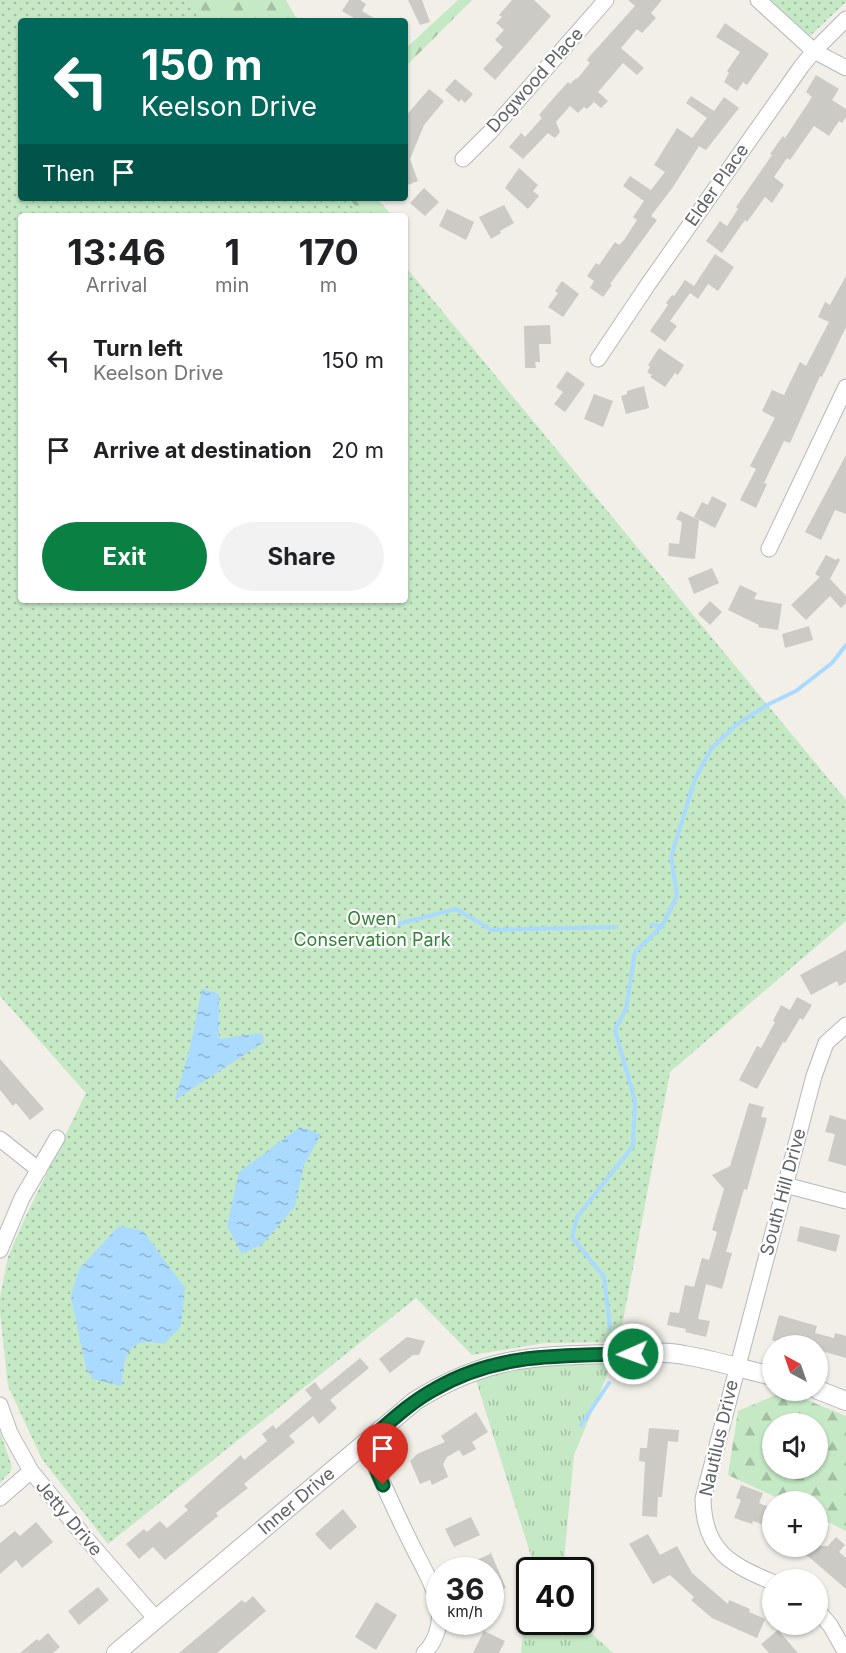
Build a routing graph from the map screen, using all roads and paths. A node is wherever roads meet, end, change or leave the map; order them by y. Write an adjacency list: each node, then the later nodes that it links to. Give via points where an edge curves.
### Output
1 (606, 0): 6 (street, Dogwood Place)
2 (758, 0): 4 (street)
3 (846, 19): 4 (street, Elder Place)
4 (814, 51): 5 (street); 7 (street, Elder Place)
5 (846, 68)
6 (463, 159)
7 (598, 359)
8 (846, 387): 9 (street)
9 (769, 549)
10 (846, 1025): 14 (street, South Hill Drive, via 822,1050)
11 (57, 1138): 13 (street)
12 (0, 1139): 13 (street)
13 (39, 1170): 16 (street, via 22,1198)
14 (785, 1185): 15 (street); 17 (street, South Hill Drive)
15 (846, 1201)
16 (0, 1250)
17 (736, 1368): 18 (street, Inner Drive); 22 (street, Inner Drive, via 682,1354 515,1359 466,1373 435,1389); 25 (street, Nautilus Drive, via 704,1490 705,1521 722,1554 739,1568)
18 (762, 1374)
19 (828, 1394): 20 (street)
20 (846, 1401)
21 (0, 1405): 23 (street, Jetty Drive)
22 (365, 1443): 26 (street, Inner Drive); 29 (street, via 435,1593 439,1625)
23 (31, 1471): 24 (street); 26 (street, Jetty Drive)
24 (0, 1498)
25 (762, 1578)
26 (156, 1619): 28 (street, Inner Drive)
27 (828, 1623): 30 (street)
28 (116, 1653)
29 (424, 1653)
30 (846, 1653)

